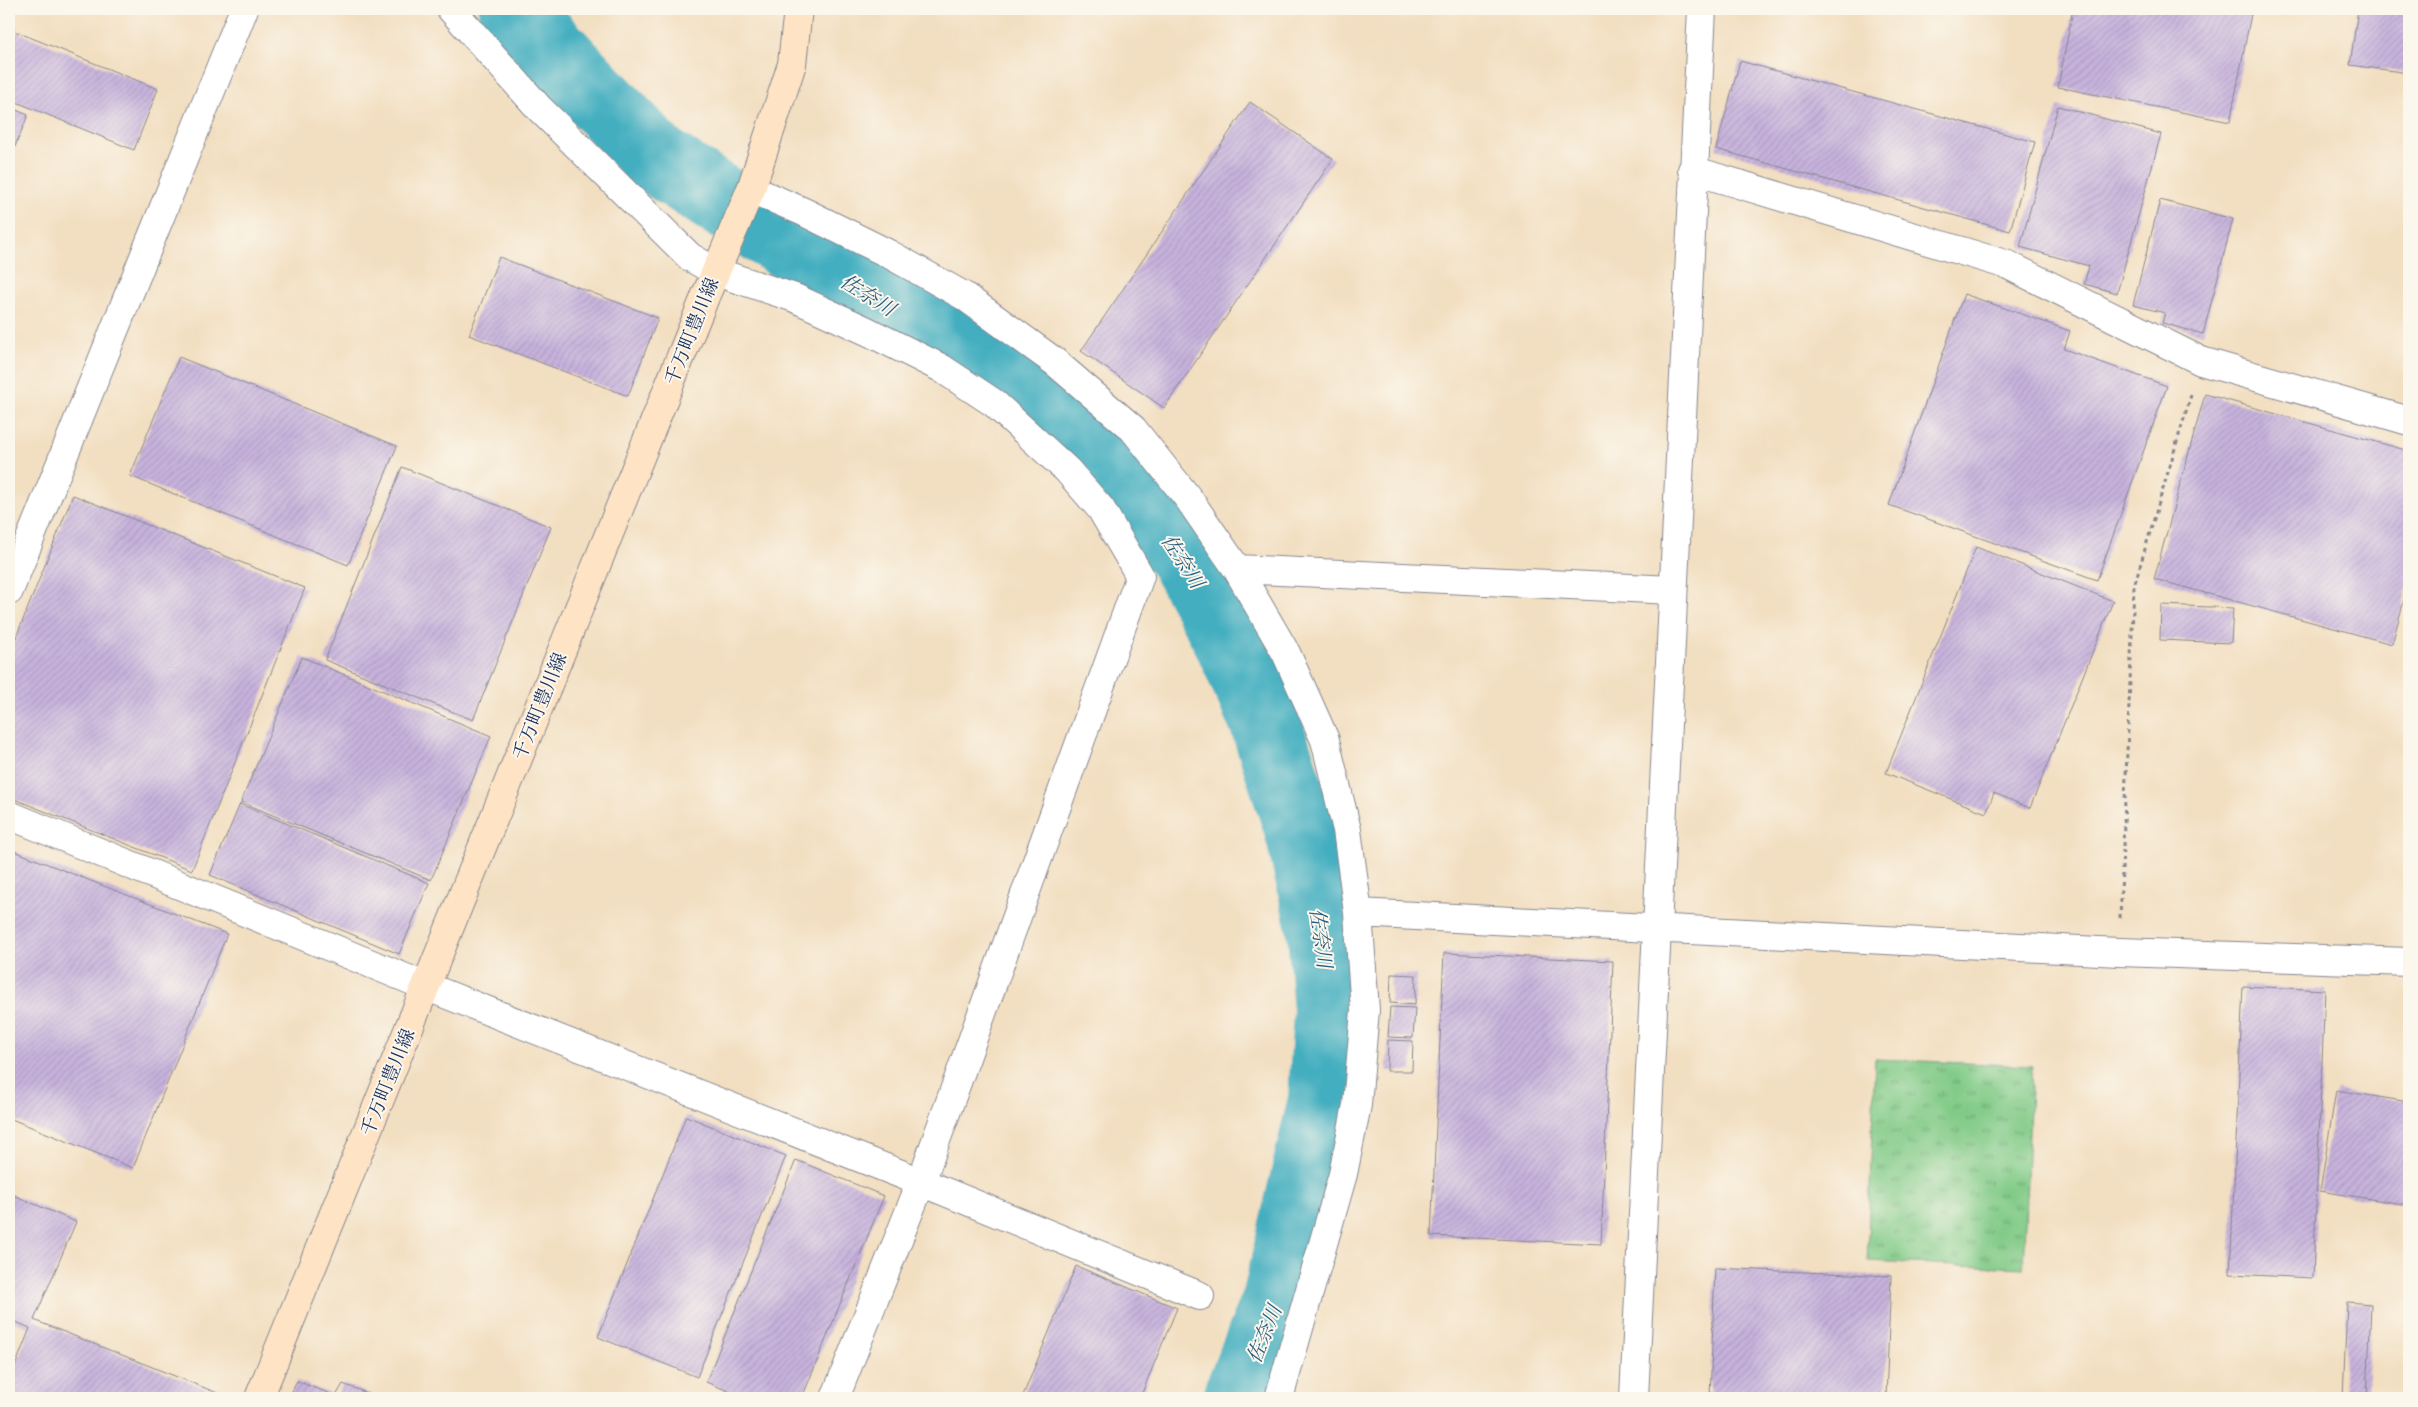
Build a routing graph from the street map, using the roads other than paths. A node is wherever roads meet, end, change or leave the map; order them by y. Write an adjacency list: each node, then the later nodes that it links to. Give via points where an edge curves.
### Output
1 (244, 9): 11 (street)
2 (451, 9): 7 (street, via 539,108 690,257)
3 (798, 9): 6 (main road, 千万町豊川線, via 792,64)
4 (1702, 9): 5 (street)
5 (1692, 170): 8 (street, via 2008,265 2201,361); 10 (street)
6 (751, 189): 7 (main road, 千万町豊川線); 9 (street, via 889,254 964,296 1055,362 1133,429 1188,498)
7 (716, 272): 16 (main road, 千万町豊川線); 17 (street, via 796,298 867,331 941,368 994,403 1067,470 1101,509 1140,576)
8 (2409, 421)
9 (1238, 569): 10 (street); 13 (street, via 1286,653 1325,740 1347,830)
10 (1672, 590): 14 (street)
11 (9, 591)
12 (9, 815): 16 (street)
13 (1358, 913): 14 (street); 21 (street, via 1365,1010 1357,1105 1343,1174)
14 (1656, 929): 15 (street, via 2119,952); 22 (street)
15 (2409, 962)
16 (425, 986): 17 (street); 19 (main road, 千万町豊川線)
17 (921, 1182): 18 (street); 20 (street)
18 (1200, 1296)
19 (259, 1398)
20 (835, 1398)
21 (1279, 1398)
22 (1634, 1398)

